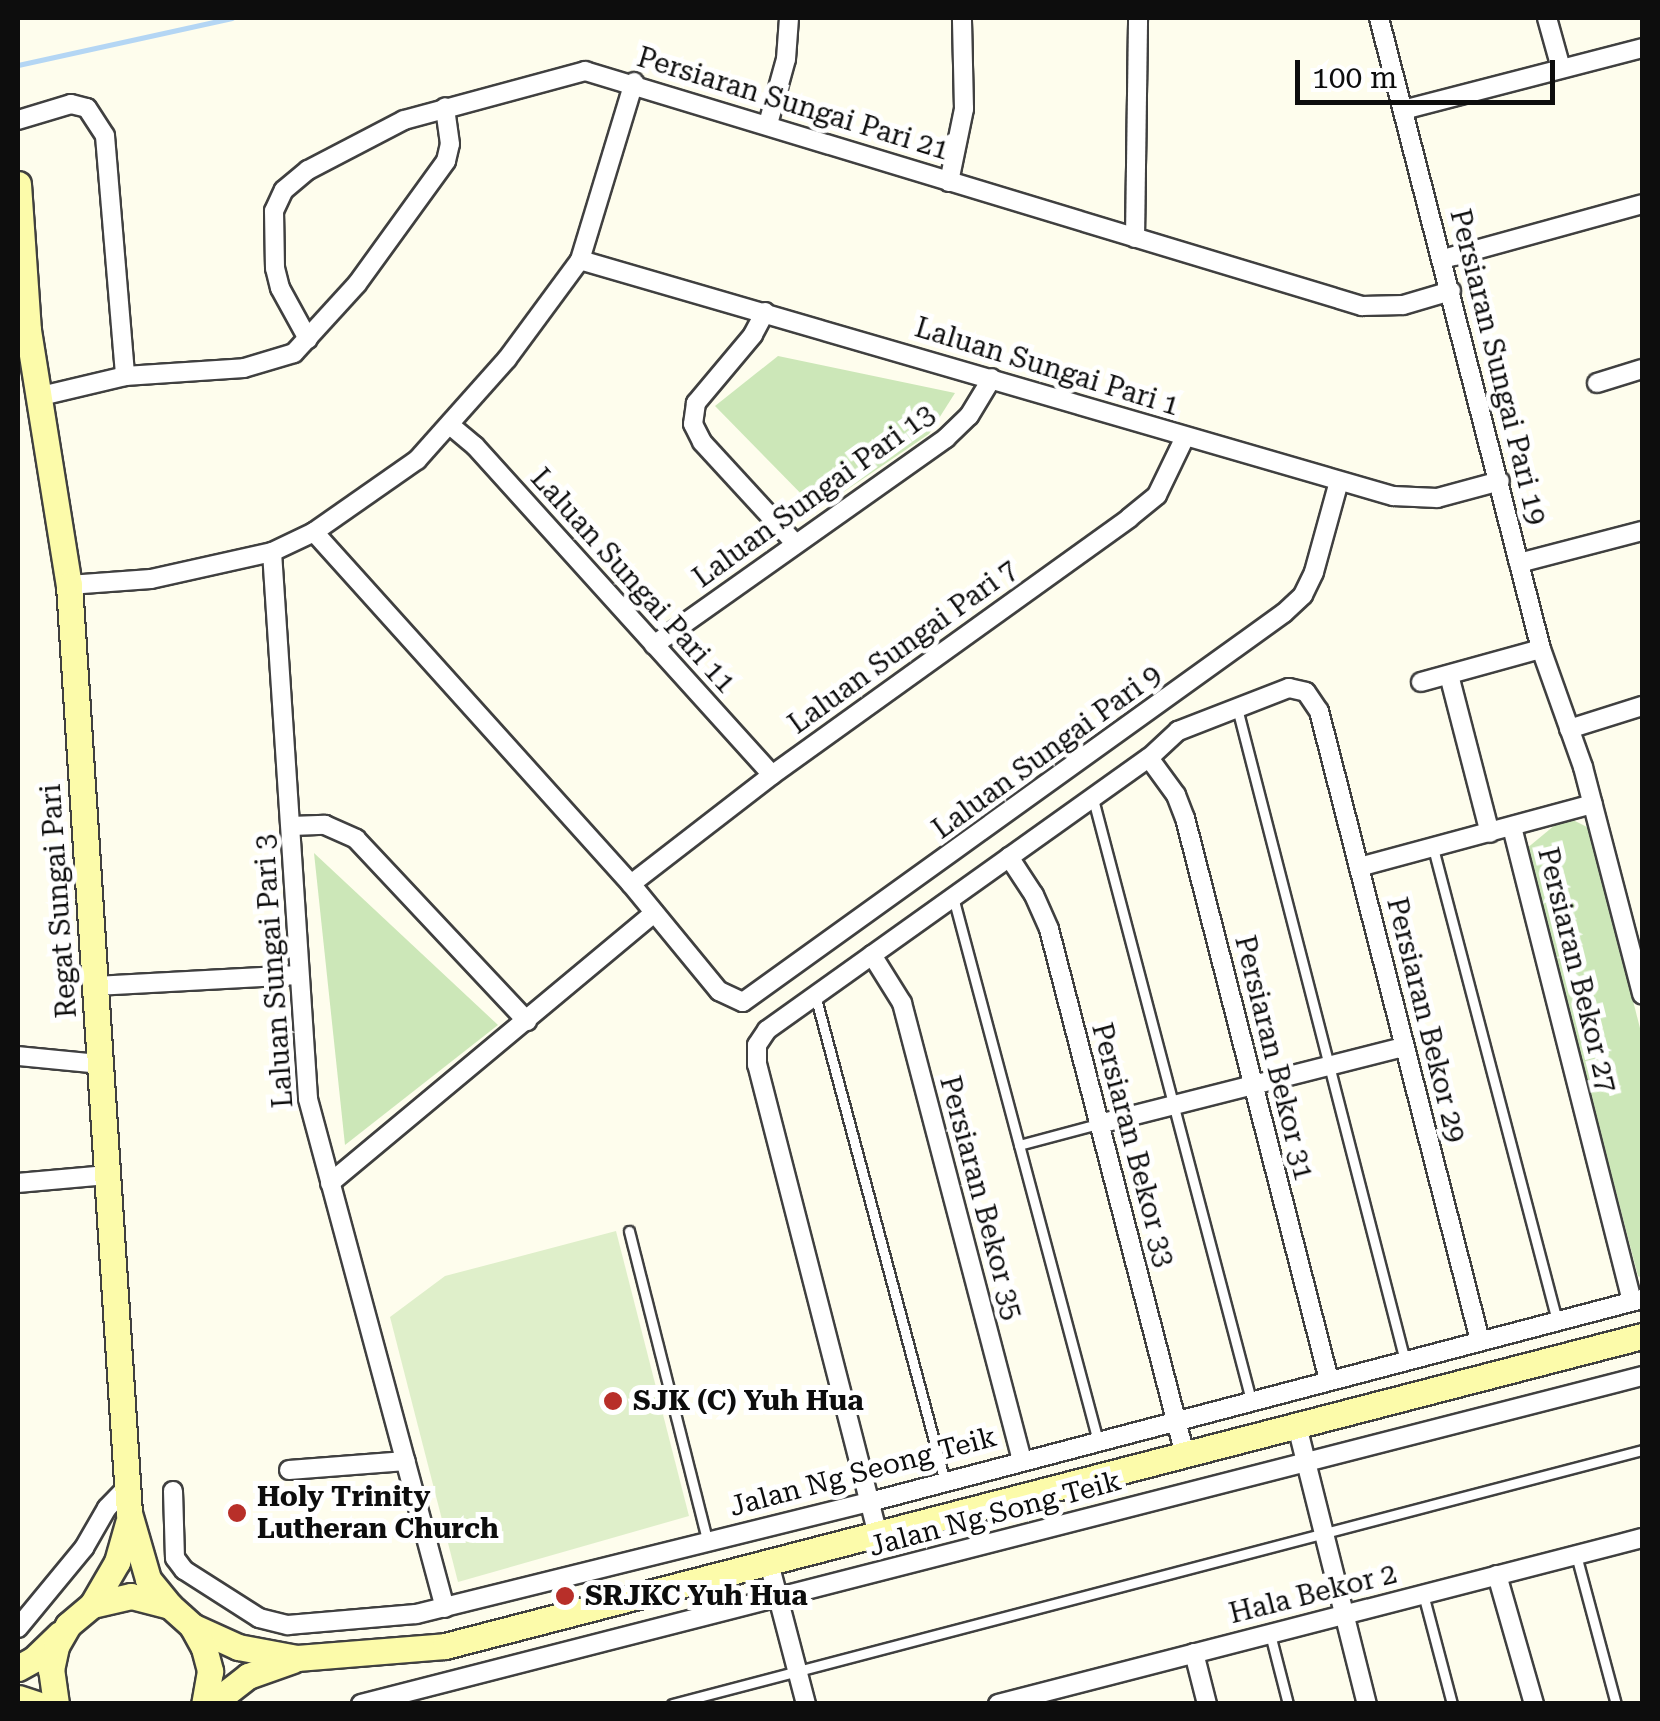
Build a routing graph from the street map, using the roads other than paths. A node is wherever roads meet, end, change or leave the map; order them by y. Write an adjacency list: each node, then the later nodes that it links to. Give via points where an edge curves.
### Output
1 (789, 18): 12 (street, via 786,59)
2 (962, 18): 13 (street, via 964,109)
3 (1138, 18): 16 (street)
4 (1379, 18): 10 (street, Persiaran Sungai Pari 19)
5 (1547, 18): 7 (street)
6 (1642, 48): 7 (street)
7 (1561, 68): 10 (street)
8 (634, 82): 9 (street, Persiaran Sungai Pari 21, via 585,71); 12 (street, Persiaran Sungai Pari 21); 19 (street)
9 (445, 107): 22 (street, via 446,161 357,284); 22 (street, Persiaran Sungai Pari 21, via 368,136 284,190 274,211 276,268)
10 (1404, 110): 18 (street, Persiaran Sungai Pari 19)
11 (18, 120): 24 (street, via 71,104 87,108 105,136)
12 (768, 124): 13 (street, Persiaran Sungai Pari 21)
13 (949, 182): 16 (street, Persiaran Sungai Pari 21)
14 (18, 184): 17 (main road, Regat Sungai Pari)
15 (1642, 204): 18 (street)
16 (1135, 238): 20 (street, Persiaran Sungai Pari 21, via 1362,306 1403,305)
17 (20, 257): 27 (main road, Regat Sungai Pari)
18 (1443, 258): 20 (street, Persiaran Sungai Pari 19)
19 (580, 260): 21 (street, Laluan Sungai Pari 1); 28 (street)
20 (1451, 291): 31 (street, Persiaran Sungai Pari 19)
21 (765, 312): 25 (street, Laluan Sungai Pari 1); 34 (street, via 696,403 692,424)
22 (308, 339): 24 (street, via 294,353 244,368)
23 (1642, 369): 26 (street)
24 (124, 376): 27 (street)
25 (992, 378): 29 (street, Laluan Sungai Pari 1); 34 (street, Laluan Sungai Pari 13, via 946,438)
26 (1597, 382)
27 (37, 397): 37 (main road, Regat Sungai Pari)
28 (451, 426): 33 (street, via 417,460); 38 (street, Laluan Sungai Pari 11)
29 (1185, 437): 30 (street, Laluan Sungai Pari 1); 46 (street, Laluan Sungai Pari 7, via 1156,495 1129,518)
30 (1339, 481): 31 (street, Laluan Sungai Pari 1, via 1414,500); 57 (street, Laluan Sungai Pari 9, via 1314,572 1284,614 754,998 742,1002 719,992)
31 (1500, 481): 36 (street, Persiaran Sungai Pari 19)
32 (1642, 531): 36 (street)
33 (314, 532): 35 (street); 55 (street)
34 (795, 543): 38 (street, Laluan Sungai Pari 13)
35 (272, 552): 37 (street, via 151,579); 49 (street, Laluan Sungai Pari 3)
36 (1519, 563): 39 (street, Persiaran Sungai Pari 19)
37 (69, 585): 60 (main road, Regat Sungai Pari)
38 (654, 645): 46 (street, Laluan Sungai Pari 11)
39 (1541, 649): 40 (street); 44 (street, Persiaran Sungai Pari 19)
40 (1449, 674): 41 (street); 51 (street)
41 (1420, 682)
42 (1236, 705): 45 (street, via 1178,732); 54 (street, Persiaran Bekor 29, via 1299,688 1314,699); 67 (lane)
43 (1642, 706): 44 (street)
44 (1570, 729): 48 (street, Persiaran Sungai Pari 19)
45 (1149, 758): 47 (street); 68 (street, Persiaran Bekor 31, via 1184,818)
46 (772, 775): 55 (street, Laluan Sungai Pari 7)
47 (1092, 796): 53 (street); 69 (lane)
48 (1594, 804): 50 (street); 61 (street, Persiaran Sungai Pari 19)
49 (292, 826): 59 (street, Laluan Sungai Pari 3); 63 (street, via 325,825 356,839)
50 (1512, 826): 51 (street); 76 (street, Persiaran Bekor 27)
51 (1490, 833): 52 (street)
52 (1432, 848): 54 (street); 77 (lane)
53 (1009, 857): 56 (street); 70 (street, Persiaran Bekor 33, via 1048,930)
54 (1359, 868): 64 (street, Persiaran Bekor 29)
55 (631, 884): 57 (street)
56 (952, 894): 58 (street); 71 (lane)
57 (654, 913): 63 (street)
58 (872, 955): 62 (street); 90 (street, Persiaran Bekor 35, via 902,1003)
59 (300, 974): 60 (street); 74 (street, Laluan Sungai Pari 3, via 308,1099)
60 (95, 986): 66 (main road, Regat Sungai Pari)
61 (1642, 988)
62 (815, 995): 93 (lane); 96 (street, via 766,1030 757,1045)
63 (527, 1021): 74 (street)
64 (1404, 1048): 67 (street); 79 (street, Persiaran Bekor 29)
65 (18, 1056): 66 (street)
66 (100, 1064): 72 (main road, Regat Sungai Pari)
67 (1329, 1066): 68 (street); 80 (lane)
68 (1252, 1085): 69 (street); 82 (street, Persiaran Bekor 31)
69 (1176, 1104): 70 (street); 83 (lane)
70 (1099, 1124): 71 (lane); 84 (street, Persiaran Bekor 33)
71 (1019, 1146): 86 (lane)
72 (107, 1176): 73 (street); 94 (main road, Regat Sungai Pari)
73 (18, 1183)
74 (330, 1183): 89 (street, Laluan Sungai Pari 3)
75 (629, 1231): 101 (lane)
76 (1637, 1300): 77 (street, Jalan Ng Seong Teik)
77 (1556, 1322): 79 (street, Jalan Ng Seong Teik)
78 (1642, 1336): 85 (main road)
79 (1480, 1342): 80 (street, Jalan Ng Seong Teik)
80 (1405, 1362): 82 (street, Jalan Ng Seong Teik)
81 (1642, 1376): 91 (street, Jalan Ng Song Teik)
82 (1329, 1380): 83 (street, Jalan Ng Seong Teik)
83 (1251, 1400): 84 (street, Jalan Ng Seong Teik)
84 (1176, 1418): 86 (street, Jalan Ng Seong Teik); 88 (street, Persiaran Bekor 33)
85 (1297, 1426): 88 (main road); 91 (street)
86 (1098, 1441): 90 (street, Jalan Ng Seong Teik)
87 (1642, 1450): 99 (lane)
88 (1185, 1455): 98 (main road)
89 (406, 1461): 92 (street); 109 (street, Laluan Sungai Pari 3)
90 (1022, 1461): 93 (street, Jalan Ng Seong Teik)
91 (1306, 1462): 99 (street); 106 (street, Jalan Ng Song Teik)
92 (288, 1470)
93 (945, 1482): 96 (street, Jalan Ng Seong Teik)
94 (128, 1486): 97 (main road, Regat Sungai Pari); 113 (street)
95 (173, 1491): 109 (street, Jalan Ng Seong Teik, via 175,1558 259,1618 288,1625)
96 (870, 1502): 98 (street); 101 (street, Jalan Ng Seong Teik)
97 (129, 1513): 107 (main road, via 125,1543); 108 (main road, Regat Sungai Pari, via 148,1579)
98 (878, 1535): 103 (main road)
99 (1324, 1535): 110 (street); 118 (lane)
100 (1642, 1538): 102 (street, Hala Bekor 2)
101 (708, 1543): 109 (street, Jalan Ng Seong Teik)
102 (1576, 1555): 104 (street, Hala Bekor 2); 134 (lane)
103 (770, 1563): 106 (street); 116 (main road, via 442,1646)
104 (1497, 1575): 105 (street, Hala Bekor 2); 133 (street)
105 (1423, 1594): 110 (street, Hala Bekor 2); 132 (lane)
106 (779, 1599): 118 (street); 125 (street, Jalan Ng Song Teik)
107 (92, 1605): 108 (main road, via 131,1596); 111 (main road)
108 (170, 1606): 112 (main road, Regat Sungai Pari)
109 (444, 1608)
110 (1342, 1615): 114 (street, Hala Bekor 2); 131 (street)
111 (68, 1625): 117 (main road); 122 (main road, via 50,1670)
112 (192, 1626): 116 (main road, via 238,1647); 123 (main road, via 210,1671)
113 (18, 1628)
114 (1270, 1634): 115 (street, Hala Bekor 2); 130 (lane)
115 (1194, 1653): 119 (street, Hala Bekor 2); 129 (street)
116 (297, 1658): 124 (main road, via 248,1676)
117 (18, 1668)
118 (797, 1671): 126 (lane); 127 (street)
119 (1047, 1697): 128 (street, Hala Bekor 2)
120 (18, 1698): 121 (main road)
121 (36, 1704)
122 (56, 1704)
123 (204, 1704)
124 (212, 1704)
125 (361, 1704)
126 (672, 1704)
127 (806, 1704)
128 (998, 1704)
129 (1207, 1704)
130 (1288, 1704)
131 (1367, 1704)
132 (1452, 1704)
133 (1534, 1704)
134 (1616, 1704)

